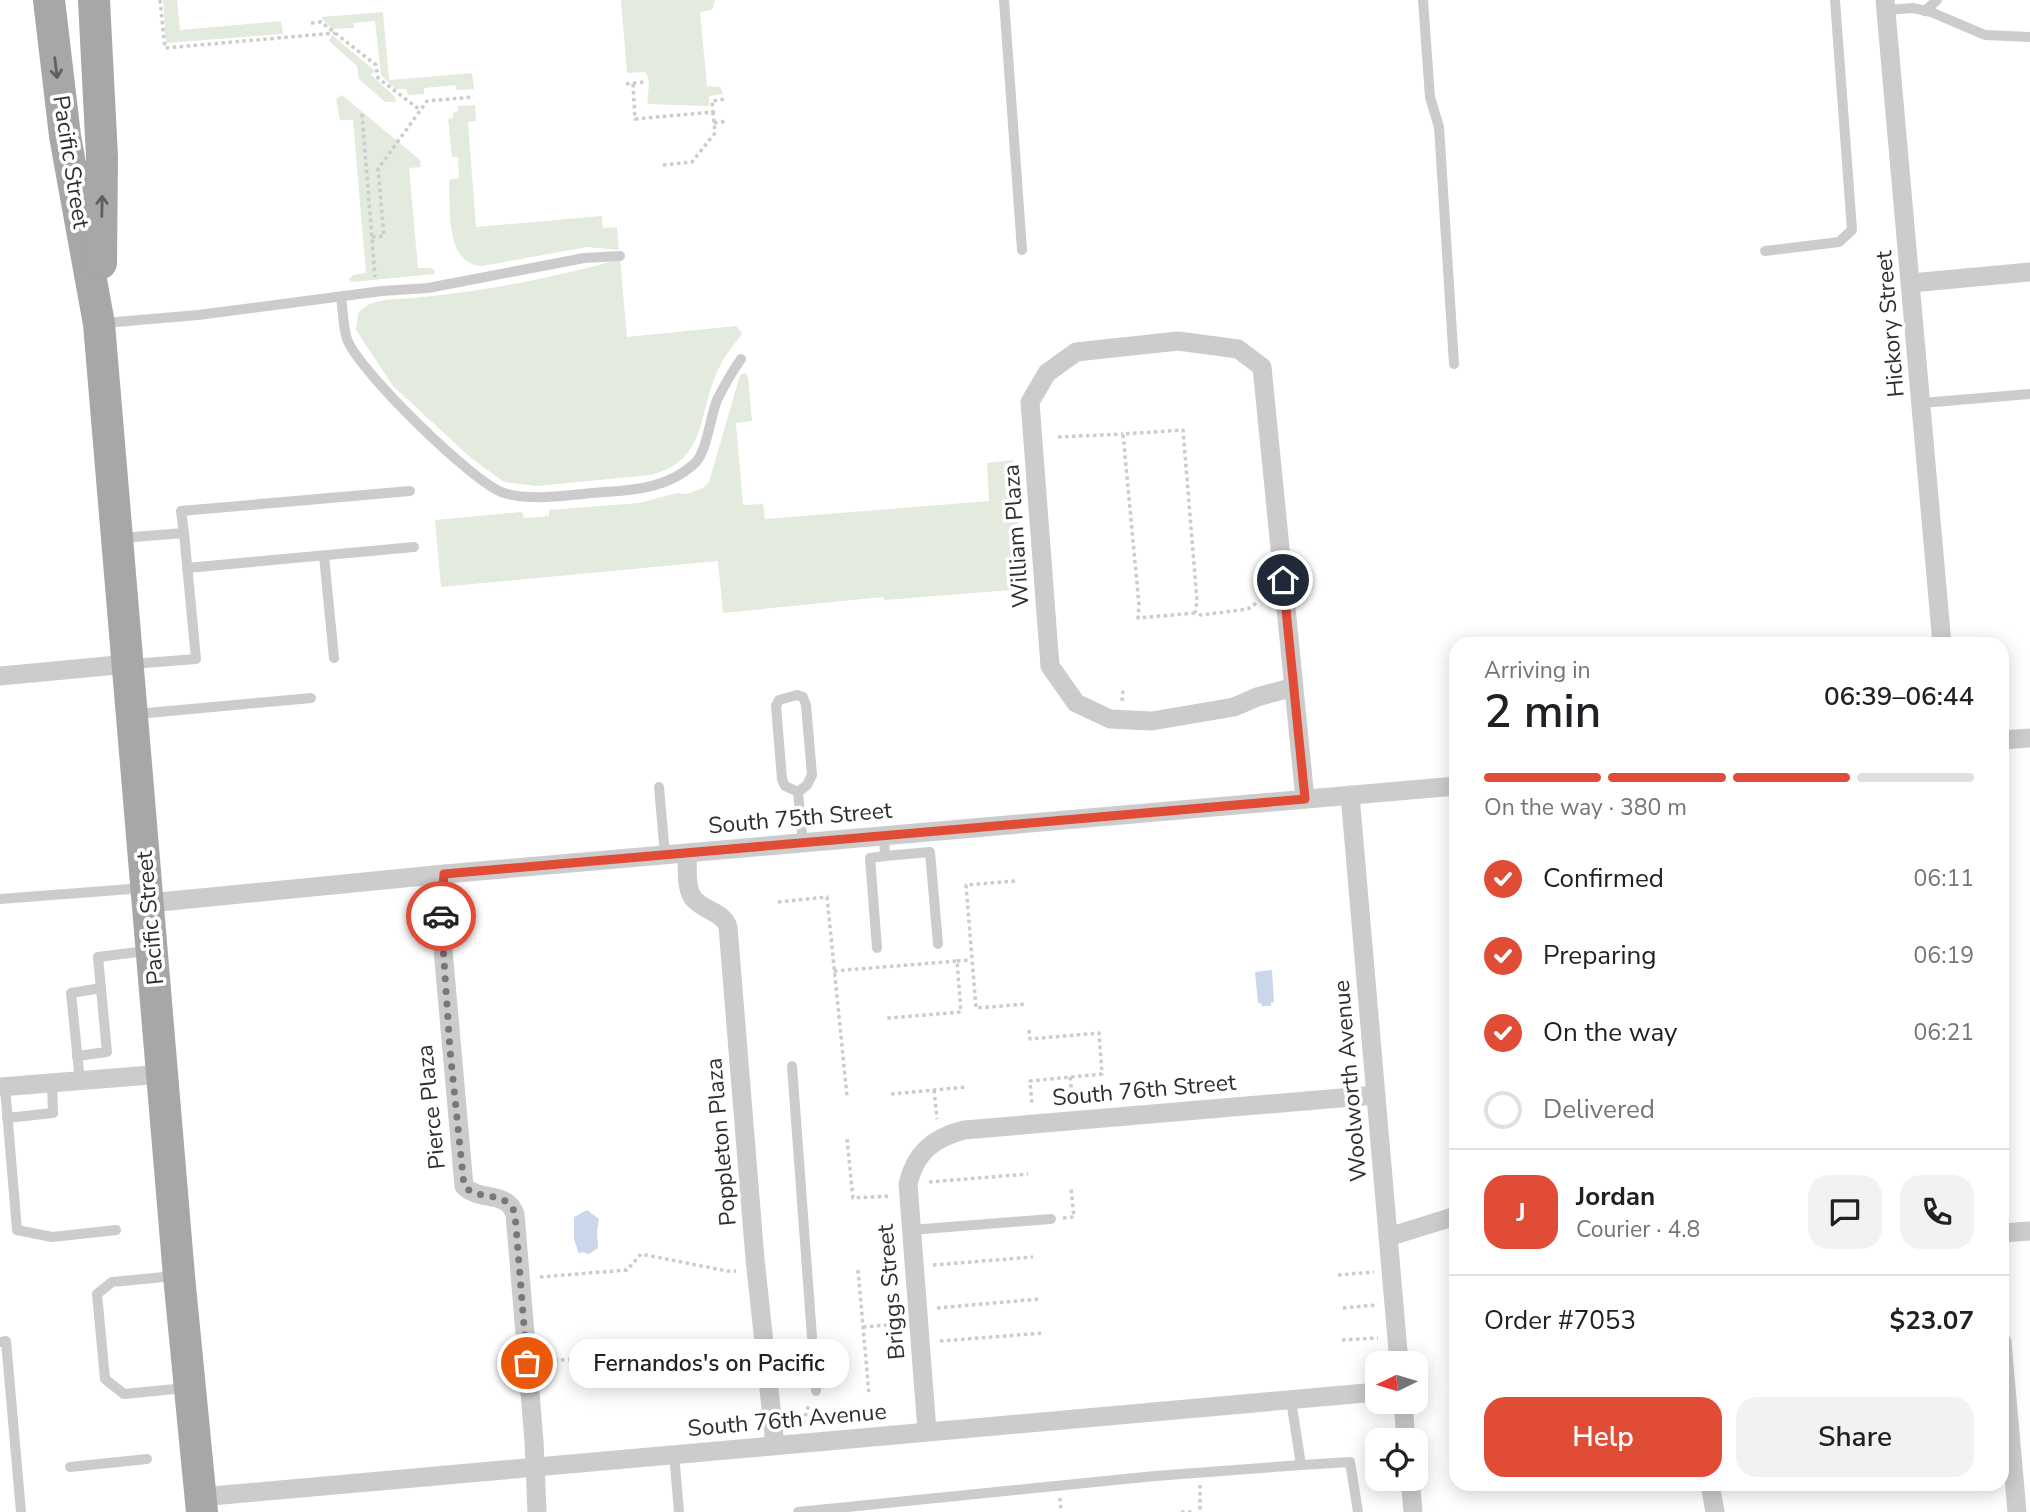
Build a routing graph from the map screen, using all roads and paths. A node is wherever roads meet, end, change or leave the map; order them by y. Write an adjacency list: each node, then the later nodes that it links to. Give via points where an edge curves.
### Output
1 (49, 0): 34 (main road, Pacific Street, one-way to 34, via 65,136)
2 (94, 0): 34 (main road, Pacific Street, one-way to 2, via 102,157)
3 (160, 0): 11 (path, via 165,48)
4 (1004, 0): 27 (lane)
5 (1423, 0): 36 (lane, via 1430,97 1439,127)
6 (1835, 0): 28 (lane, via 1852,230 1839,242)
7 (1937, 0): 9 (lane)
8 (1886, 5): 9 (lane); 32 (street, Hickory Street)
9 (1925, 11): 12 (lane, via 1985,35)
10 (311, 23): 11 (path, via 321,22)
11 (335, 33): 18 (path, via 376,65 378,78)
12 (2030, 37)
13 (644, 82): 15 (path)
14 (626, 84): 15 (path)
15 (633, 84): 19 (path, via 635,119)
16 (474, 97): 18 (path, via 427,101)
17 (725, 99): 19 (path, via 712,101)
18 (420, 110): 24 (path)
19 (713, 112): 22 (path)
20 (362, 114): 25 (path)
21 (727, 121): 22 (path)
22 (714, 123): 23 (path, via 715,133 692,162)
23 (663, 165)
24 (378, 174): 25 (path); 26 (path, via 384,236)
25 (367, 175): 26 (path)
26 (372, 237): 31 (path)
27 (1023, 250)
28 (1765, 251)
29 (620, 256): 33 (lane, via 584,258 428,288)
30 (2030, 272): 32 (street)
31 (375, 280)
32 (1912, 283): 38 (street, Hickory Street)
33 (341, 297): 34 (lane); 35 (lane, via 347,341 375,379 487,485 524,497 630,490 671,481 696,463 716,403)
34 (99, 324): 43 (main road, Pacific Street)
35 (741, 359)
36 (1454, 364)
37 (2030, 394): 38 (lane)
38 (1922, 403): 49 (street, Hickory Street)
39 (1123, 434): 40 (path); 48 (path, via 1138,618); 48 (path, via 1182,430)
40 (1058, 437)
41 (410, 491): 42 (lane, via 181,511)
42 (184, 533): 43 (lane); 46 (lane)
43 (117, 539): 51 (main road, Pacific Street)
44 (414, 547): 45 (lane)
45 (324, 555): 46 (lane); 50 (lane)
46 (187, 568): 51 (lane, via 196,659)
47 (1259, 601): 48 (path, via 1248,609)
48 (1195, 613)
49 (1941, 637)
50 (334, 658)
51 (128, 664): 52 (street); 55 (main road, Pacific Street)
52 (0, 676)
53 (1294, 687): 53 (street, William Plaza, via 1262,367 1238,349 1178,341 1076,352 1047,373 1030,402 1050,666 1076,702 1110,719 1152,721 1234,707); 62 (street)
54 (311, 698): 55 (lane)
55 (133, 715): 70 (main road, Pacific Street)
56 (2030, 738): 57 (street)
57 (2009, 740)
58 (659, 787): 66 (lane)
59 (1449, 787): 61 (street, South 75th Street)
60 (798, 792): 60 (lane, via 782,779 776,706 779,700 797,695 806,705 812,775); 64 (lane)
61 (1350, 795): 62 (street, South 75th Street); 93 (street, Woolworth Avenue)
62 (1305, 799): 63 (street, South 75th Street)
63 (884, 835): 64 (street, South 75th Street); 67 (lane)
64 (803, 843): 65 (street, South 75th Street)
65 (688, 853): 66 (street, South 75th Street); 116 (street, Poppleton Plaza, via 689,888 694,899 721,916 728,927)
66 (665, 855): 68 (street, South 75th Street)
67 (885, 856): 73 (lane, via 930,852); 74 (lane, via 870,858)
68 (444, 874): 70 (street, South 75th Street); 119 (street, Pierce Plaza, via 440,927 464,1186 470,1193 505,1199 512,1205)
69 (1015, 881): 76 (path, via 967,884)
70 (148, 895): 71 (lane); 75 (main road, Pacific Street)
71 (0, 899)
72 (778, 902): 78 (path, via 827,897)
73 (938, 944)
74 (877, 948)
75 (153, 951): 79 (lane, via 98,957); 85 (main road, Pacific Street)
76 (971, 960): 77 (path); 80 (path, via 976,1008)
77 (957, 961): 78 (path); 81 (path, via 961,1012 889,1018)
78 (834, 971): 94 (path)
79 (101, 988): 83 (lane, via 72,993); 83 (lane, via 107,1052)
80 (1027, 1004)
81 (889, 1013)
82 (1029, 1030): 86 (path, via 1030,1038 1099,1033 1102,1074)
83 (77, 1056): 87 (lane)
84 (792, 1066): 135 (lane)
85 (163, 1074): 87 (street); 118 (main road, Pacific Street)
86 (1070, 1077): 96 (path); 97 (path, via 1030,1081)
87 (80, 1081): 88 (street)
88 (52, 1083): 89 (street); 95 (lane, via 53,1113)
89 (2, 1087): 95 (lane)
90 (967, 1087): 91 (path)
91 (934, 1090): 92 (path); 98 (path)
92 (891, 1094)
93 (1376, 1095): 96 (street, South 76th Street); 111 (street, Woolworth Avenue)
94 (847, 1096)
95 (7, 1118): 107 (lane, via 18,1230 52,1237)
96 (1074, 1120): 97 (street, South 76th Street)
97 (1033, 1124): 98 (street, South 76th Street, via 964,1130)
98 (939, 1138): 100 (street, South 76th Street)
99 (847, 1139): 104 (path, via 853,1198)
100 (922, 1151): 102 (street, Briggs Street)
101 (1028, 1174): 102 (path)
102 (908, 1184): 108 (street, Briggs Street)
103 (1072, 1188): 106 (path, via 1074,1217)
104 (876, 1197)
105 (1449, 1218): 111 (street)
106 (1051, 1219): 108 (lane)
107 (116, 1230)
108 (911, 1230): 113 (street, Briggs Street)
109 (2030, 1231): 110 (street)
110 (2009, 1232)
111 (1388, 1237): 115 (street, Woolworth Avenue)
112 (1033, 1256): 113 (path)
113 (913, 1266): 124 (street, Briggs Street)
114 (858, 1270): 125 (path)
115 (1391, 1270): 117 (path); 121 (street, Woolworth Avenue)
116 (756, 1271): 119 (path, via 727,1271 641,1254 627,1270); 142 (street, Poppleton Plaza)
117 (1338, 1275)
118 (179, 1276): 134 (main road, Pacific Street); 134 (lane, via 113,1282 97,1294 100,1336 105,1379 124,1394)
119 (520, 1279): 133 (street, Pierce Plaza)
120 (1040, 1299): 122 (path)
121 (1394, 1304): 123 (path); 127 (street, Woolworth Avenue)
122 (946, 1308)
123 (1343, 1308)
124 (918, 1322): 125 (path); 130 (street, Briggs Street)
125 (863, 1327): 137 (path)
126 (1044, 1333): 130 (path)
127 (1397, 1336): 128 (path); 131 (street, Woolworth Avenue)
128 (1342, 1340)
129 (0, 1342): 152 (lane, via 6,1341)
130 (920, 1343): 140 (street, Briggs Street)
131 (1398, 1351)
132 (575, 1359): 133 (path)
133 (527, 1363): 147 (street, Pierce Plaza)
134 (191, 1388): 151 (main road, Pacific Street)
135 (816, 1391): 141 (path, via 803,1423)
136 (1365, 1393): 138 (street, South 76th Avenue)
137 (869, 1394)
138 (1291, 1400): 140 (street, South 76th Avenue); 145 (lane)
139 (2009, 1421): 162 (street)
140 (928, 1431): 141 (street, South 76th Avenue)
141 (804, 1443): 142 (street, South 76th Avenue)
142 (775, 1445): 143 (street, South 76th Avenue)
143 (674, 1454): 147 (street, South 76th Avenue); 154 (lane)
144 (147, 1459): 146 (lane)
145 (1301, 1465): 148 (lane); 159 (lane, via 1350,1462)
146 (70, 1466)
147 (534, 1467): 151 (street, South 76th Avenue); 153 (street, Pierce Plaza)
148 (1199, 1472): 155 (lane); 158 (path)
149 (1411, 1491): 160 (street)
150 (1711, 1491): 161 (street)
151 (201, 1504)
152 (21, 1512)
153 (537, 1512)
154 (679, 1512)
155 (798, 1512)
156 (1181, 1512): 157 (path)
157 (1192, 1512)
158 (1200, 1512)
159 (1358, 1512)
160 (1413, 1512)
161 (1715, 1512)
162 (2017, 1512)

